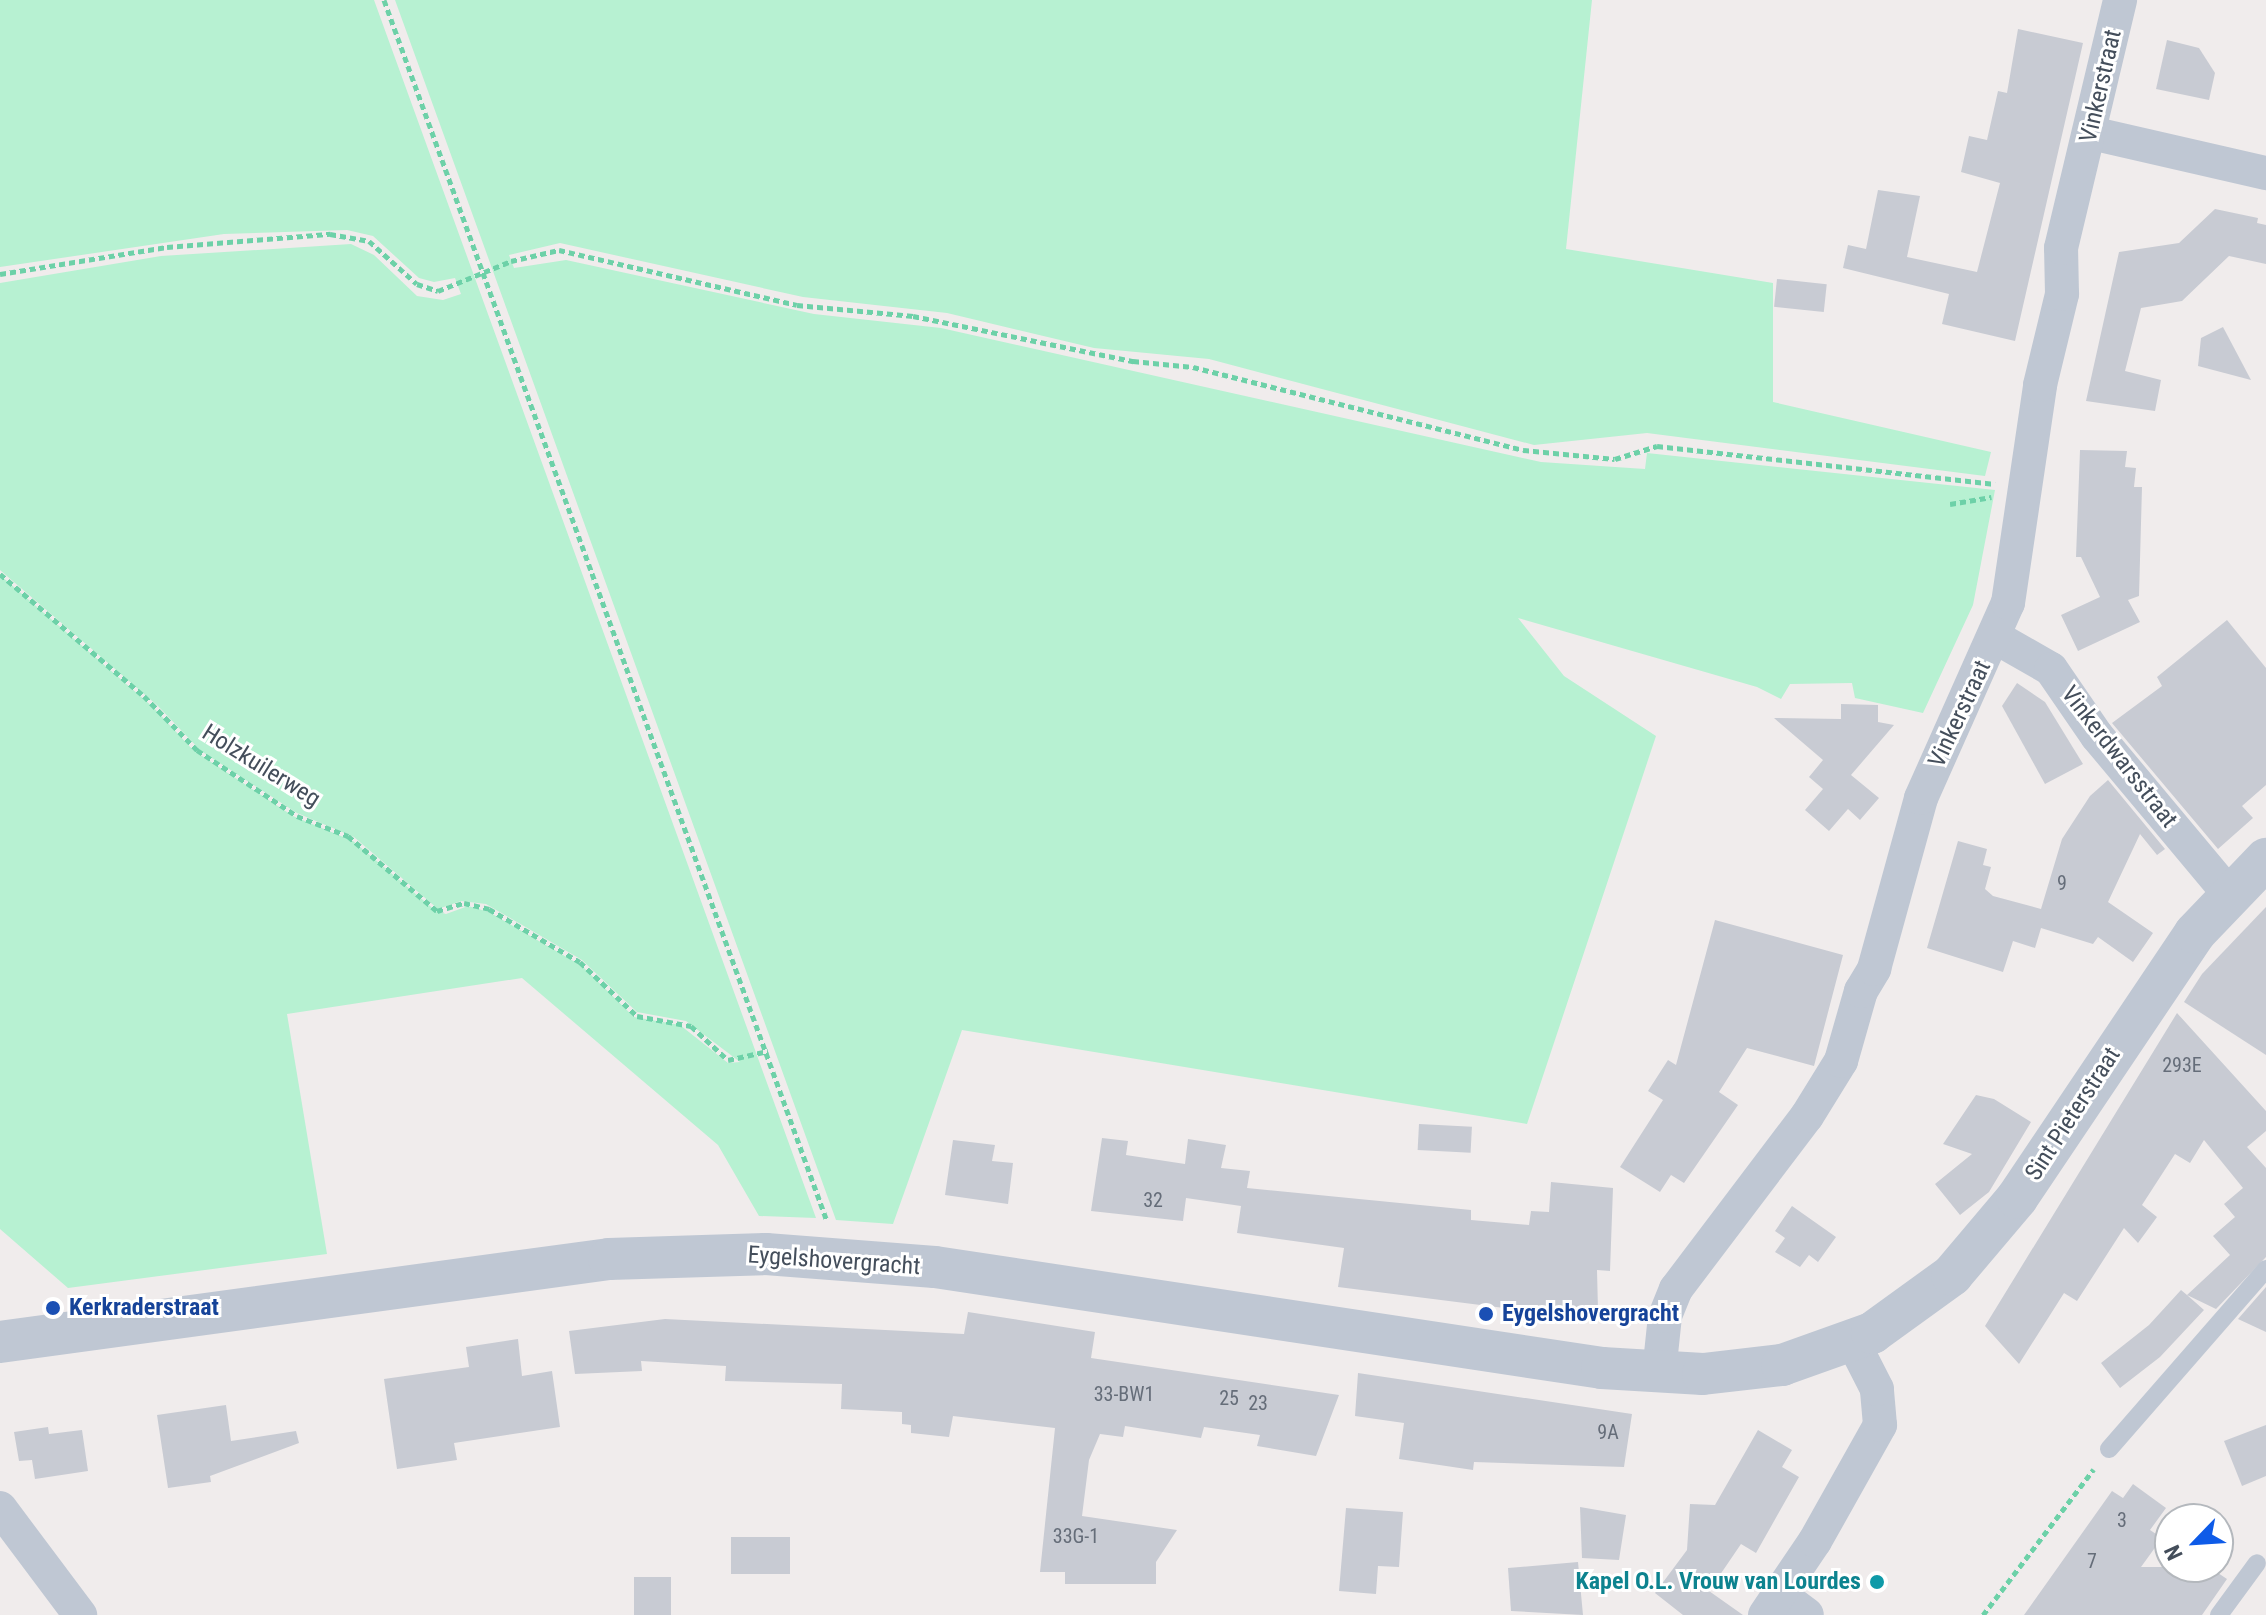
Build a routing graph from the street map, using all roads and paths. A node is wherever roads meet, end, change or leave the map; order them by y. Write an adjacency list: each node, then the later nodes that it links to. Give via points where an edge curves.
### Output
1 (384, 0): 5 (path)
2 (2120, 0): 3 (street, Vinkerstraat)
3 (2091, 133): 4 (street); 7 (street, Vinkerstraat, via 2061,248 2062,294 2040,385)
4 (2266, 173)
5 (482, 273): 6 (path, via 449,289 428,290 369,241 330,234 167,247); 7 (path, via 541,251 559,250 797,305 913,316 1133,361 1193,367 1523,450 1615,459 1657,446); 13 (path)
6 (0, 274)
7 (2027, 489): 8 (path); 10 (street, Vinkerstraat, via 2015,574)
8 (1950, 504)
9 (0, 574): 13 (path, Holzkuilerweg, via 144,696 197,750 297,816 348,836 437,911 464,903 489,909 580,962 637,1016 691,1026 728,1060)
10 (1995, 637): 12 (street, Vinkerdwarsstraat, via 2051,669 2097,736); 18 (street, Vinkerstraat, via 1921,798 1874,969 1861,991 1841,1061 1807,1116 1676,1289 1665,1316)
11 (2266, 859): 12 (street, Sint Pieterstraat)
12 (2229, 894): 17 (street, Sint Pieterstraat, via 2170,968 2047,1155 1979,1246 1926,1297)
13 (768, 1051): 14 (path, via 827,1220)
14 (829, 1259): 16 (street, Eygelshovergracht, via 766,1254 609,1259); 18 (street, Eygelshovergracht, via 935,1267)
15 (2266, 1269): 19 (lane)
16 (0, 1342)
17 (1853, 1342): 18 (street, Eygelshovergracht, via 1782,1365); 22 (street, via 1877,1389 1880,1425 1815,1541)
18 (1659, 1373)
19 (2109, 1449): 25 (path)
20 (1, 1512): 23 (street)
21 (2257, 1563): 26 (lane)
22 (1772, 1604): 24 (street)
23 (80, 1615)
24 (1807, 1615)
25 (1983, 1615)
26 (2219, 1615)

